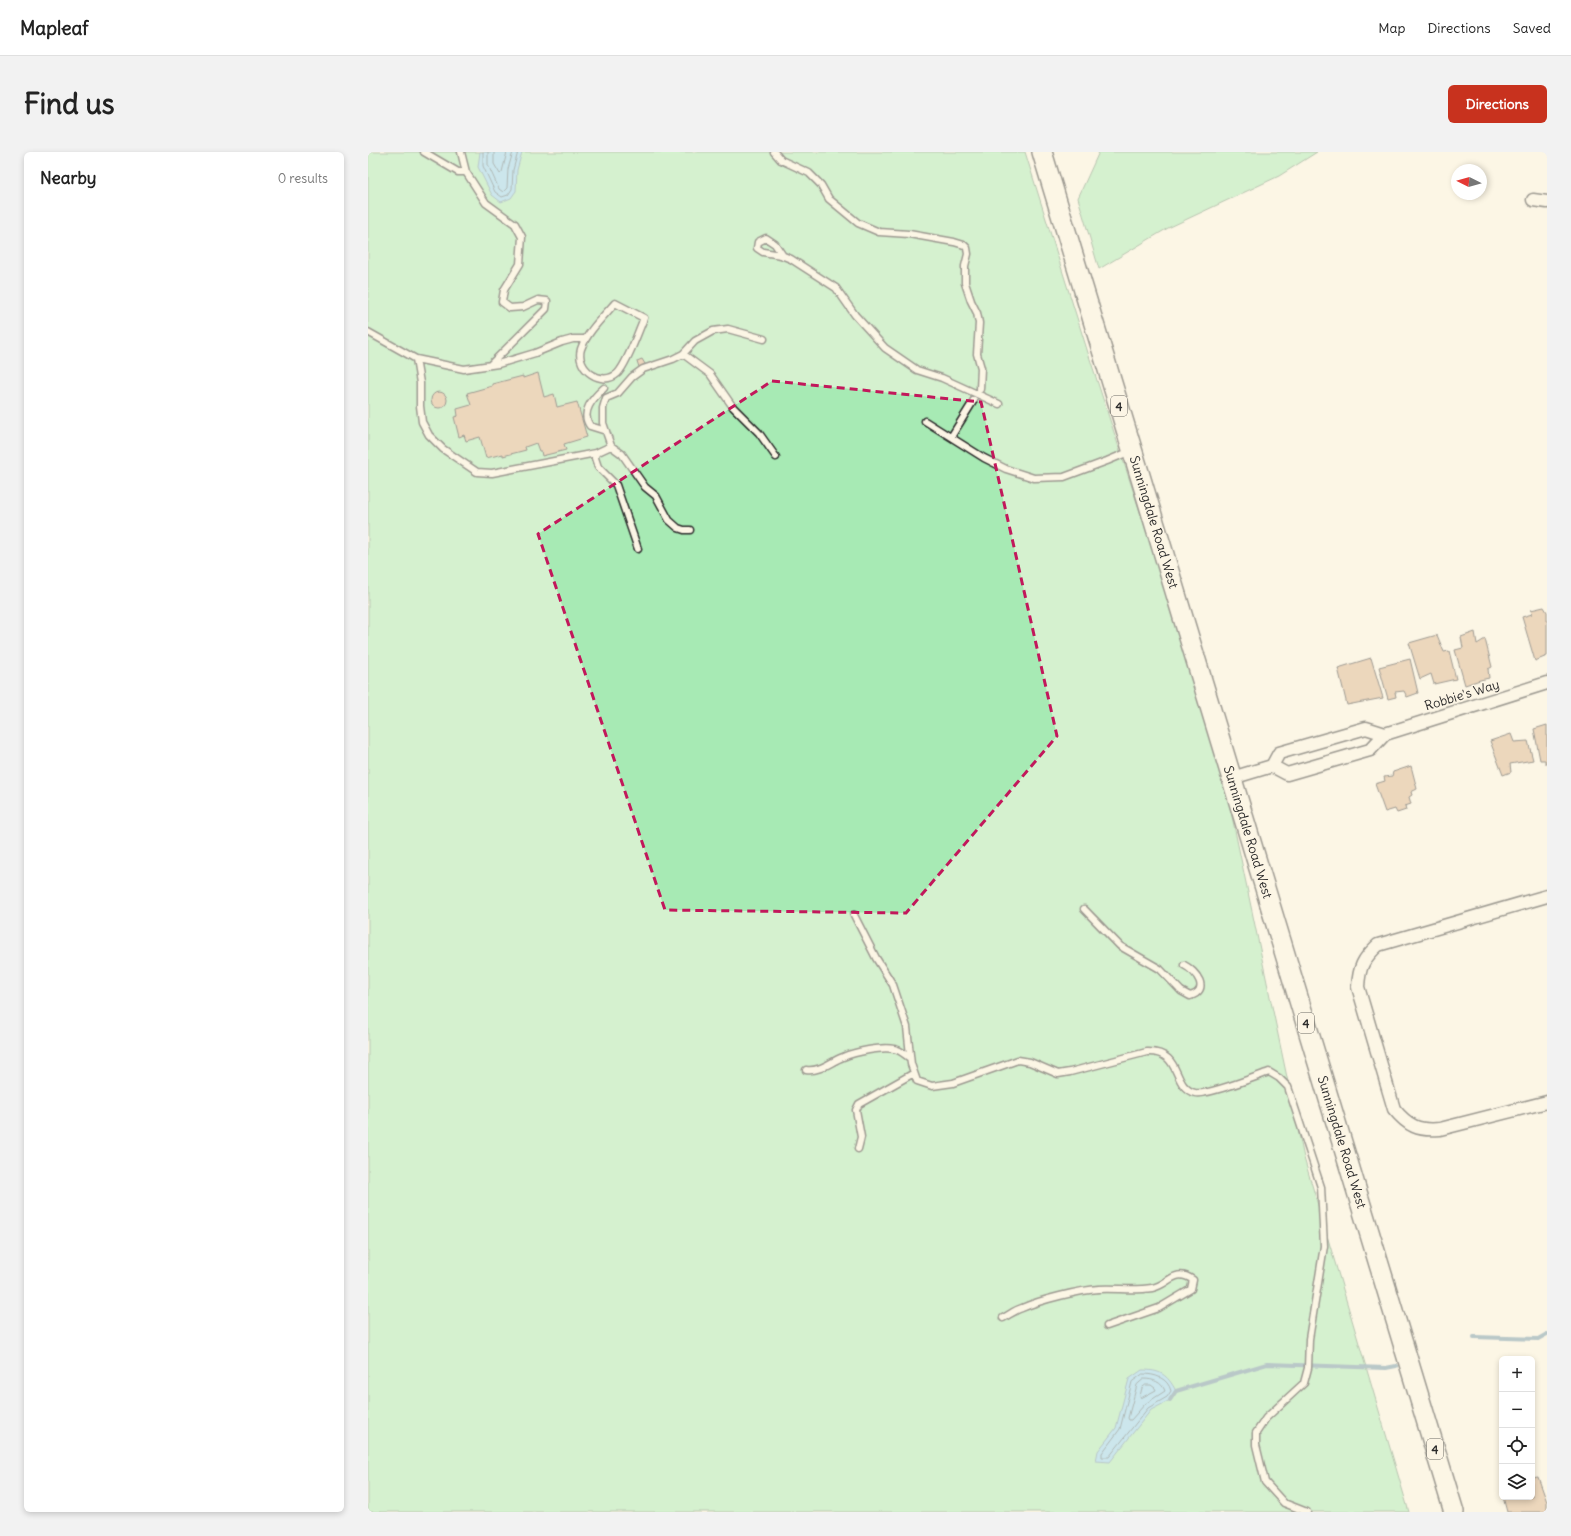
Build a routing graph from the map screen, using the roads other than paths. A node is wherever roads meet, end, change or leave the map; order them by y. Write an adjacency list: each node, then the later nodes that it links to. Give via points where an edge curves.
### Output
1 (424, 152): 5 (lane, via 458,172)
2 (461, 152): 5 (lane)
3 (774, 152): 17 (lane, via 781,160 809,173 821,185 829,199 858,223 879,232 954,242 967,248 965,283 978,313 977,354 982,368)
4 (1042, 152): 25 (main road, Sunningdale Road West / 4)
5 (466, 172): 14 (lane, via 486,203 515,224 522,237 520,264 504,290 502,302 510,308 523,307 538,300 547,301 546,309)
6 (1533, 200): 7 (street)
7 (1547, 202)
8 (783, 256): 20 (lane, via 836,288 874,337 885,348 917,370 942,378)
9 (368, 332): 13 (lane)
10 (585, 339): 14 (lane, via 562,342 535,353); 15 (lane, via 580,351 581,362 586,371 598,378); 15 (lane, via 615,303 644,318 624,364 617,374)
11 (764, 339): 12 (lane, via 728,329 713,330 694,341)
12 (683, 354): 18 (lane, via 673,360 643,369 618,393); 27 (lane, via 710,374 733,407 759,433)
13 (416, 359): 14 (lane, via 464,369); 26 (lane, via 422,422 429,435 443,449 476,472 492,473)
14 (490, 365)
15 (608, 378): 16 (lane)
16 (604, 388): 18 (lane); 22 (lane, via 593,399 586,413 586,420 590,426)
17 (980, 389)
18 (606, 398): 22 (lane, via 603,408)
19 (974, 400): 23 (lane)
20 (999, 404)
21 (925, 421): 23 (lane)
22 (606, 431): 24 (lane)
23 (951, 437): 25 (lane, via 1006,469 1034,478 1064,477)
24 (611, 446): 26 (lane); 28 (lane, via 622,454 645,487 656,496 669,520 678,528)
25 (1132, 450): 33 (main road, Sunningdale Road West / 4)
26 (596, 453): 29 (lane, via 598,467 616,485)
27 (776, 457)
28 (690, 530)
29 (638, 549)
30 (1547, 683): 31 (street, Robbie's Way)
31 (1385, 734): 32 (street, via 1366,728 1280,753); 32 (street, Robbie's Way, via 1370,750 1286,774)
32 (1272, 766): 33 (street)
33 (1232, 778): 47 (main road, Sunningdale Road West / 4)
34 (1547, 896): 41 (street, via 1378,945 1362,962 1358,987 1394,1109 1402,1119 1414,1127 1440,1130)
35 (1084, 909): 37 (lane, via 1120,946 1160,969 1181,991 1190,996 1200,989 1200,982 1192,969)
36 (854, 915): 38 (lane, via 876,958 893,984 907,1027)
37 (1184, 965)
38 (910, 1058): 39 (lane, via 893,1048 883,1048 844,1057 812,1071); 40 (lane)
39 (806, 1070)
40 (914, 1073): 42 (lane, via 859,1104 856,1110 861,1137); 45 (lane, via 917,1081 932,1086 953,1083 1018,1060 1030,1062 1058,1074 1154,1052 1168,1058 1184,1087 1194,1093 1205,1094 1269,1072 1288,1087 1321,1187 1324,1246 1304,1383 1266,1418 1256,1433 1256,1445 1265,1482)
41 (1547, 1102)
42 (858, 1149)
43 (1003, 1318): 44 (lane, via 1021,1308 1062,1296 1099,1289 1154,1288 1179,1275 1186,1275 1193,1280 1191,1289 1159,1308)
44 (1107, 1326)
45 (1289, 1509): 46 (lane)
46 (1307, 1512)
47 (1454, 1512)

